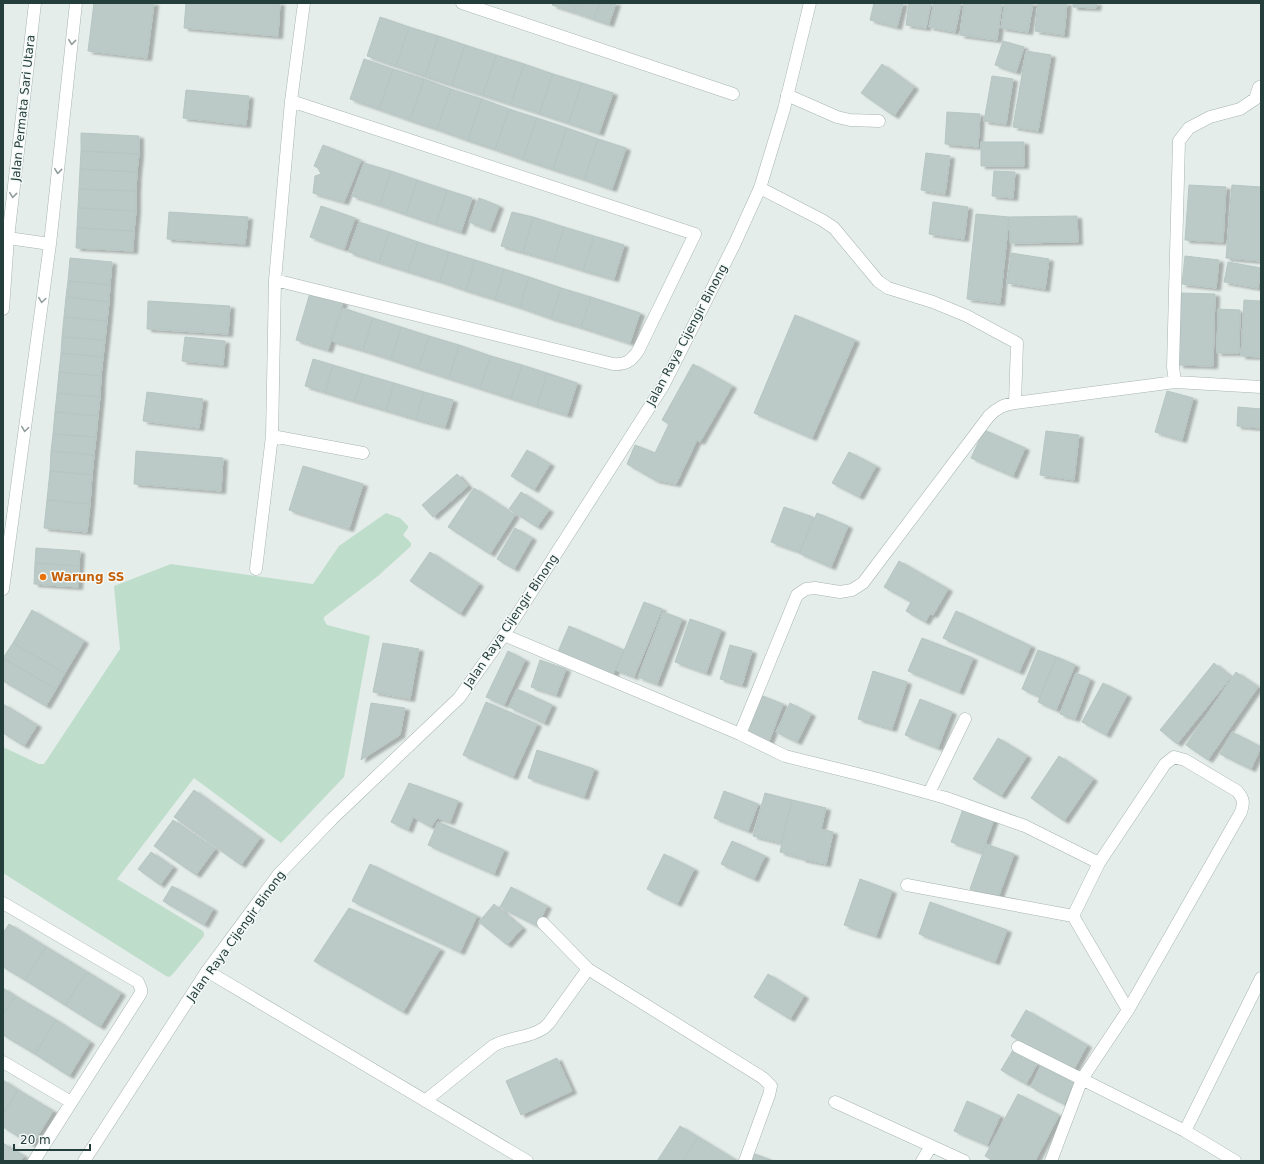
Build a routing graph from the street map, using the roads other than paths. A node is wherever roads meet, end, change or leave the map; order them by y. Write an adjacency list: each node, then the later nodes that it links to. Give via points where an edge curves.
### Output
1 (35, 3): 12 (street, Jalan Permata Sari Utara, one-way to 12)
2 (76, 3): 13 (street, one-way to 13)
3 (304, 3): 9 (street)
4 (462, 3): 7 (street)
5 (810, 3): 8 (street, Jalan Raya Cijengir Binong)
6 (1258, 87): 16 (street, via 1255,99 1240,109 1210,117 1189,128 1179,141 1173,366)
7 (733, 94)
8 (787, 95): 10 (street, via 837,117); 11 (street, Jalan Raya Cijengir Binong)
9 (291, 101): 14 (street); 14 (street, via 694,234 638,351 631,361 622,364 613,364)
10 (879, 121)
11 (760, 188): 18 (street, via 834,228 878,281 888,288 967,316 1017,343); 23 (street, Jalan Raya Cijengir Binong, via 663,386)
12 (8, 238): 13 (street); 15 (street, Jalan Permata Sari Utara)
13 (50, 244): 22 (street, one-way to 22)
14 (275, 280): 19 (street)
15 (3, 308)
16 (1175, 382): 17 (street); 18 (street)
17 (1261, 387)
18 (1015, 403): 25 (street, via 1003,405 989,416 863,583 852,590 840,592 815,588 806,589 797,595)
19 (272, 436): 20 (street); 21 (street)
20 (363, 453)
21 (256, 569)
22 (3, 589)
23 (504, 636): 25 (street); 33 (street, Jalan Raya Cijengir Binong, via 459,698 332,819 278,875)
24 (965, 720): 26 (street)
25 (740, 734): 26 (street, via 785,756)
26 (929, 793): 27 (street, via 1025,826)
27 (1099, 863): 30 (street); 35 (street, via 1165,764 1174,758 1186,760 1237,791 1244,800 1241,812)
28 (908, 885): 30 (street)
29 (3, 903): 40 (street, via 131,978 142,989)
30 (1074, 916): 35 (street)
31 (543, 922): 32 (street)
32 (588, 969): 39 (street, via 542,1029 493,1046); 47 (street, via 763,1078 771,1086)
33 (207, 971): 39 (street); 45 (street, Jalan Raya Cijengir Binong)
34 (1261, 978): 42 (street)
35 (1128, 1010): 38 (street)
36 (1018, 1047): 38 (street)
37 (3, 1062): 40 (street)
38 (1082, 1079): 42 (street); 50 (street)
39 (425, 1101): 46 (street)
40 (71, 1102): 44 (street)
41 (835, 1102): 43 (street)
42 (1185, 1131): 51 (street)
43 (931, 1146): 48 (street); 49 (street)
44 (34, 1161)
45 (84, 1161)
46 (527, 1161)
47 (745, 1161)
48 (922, 1161)
49 (964, 1161)
50 (1051, 1161)
51 (1235, 1161)

